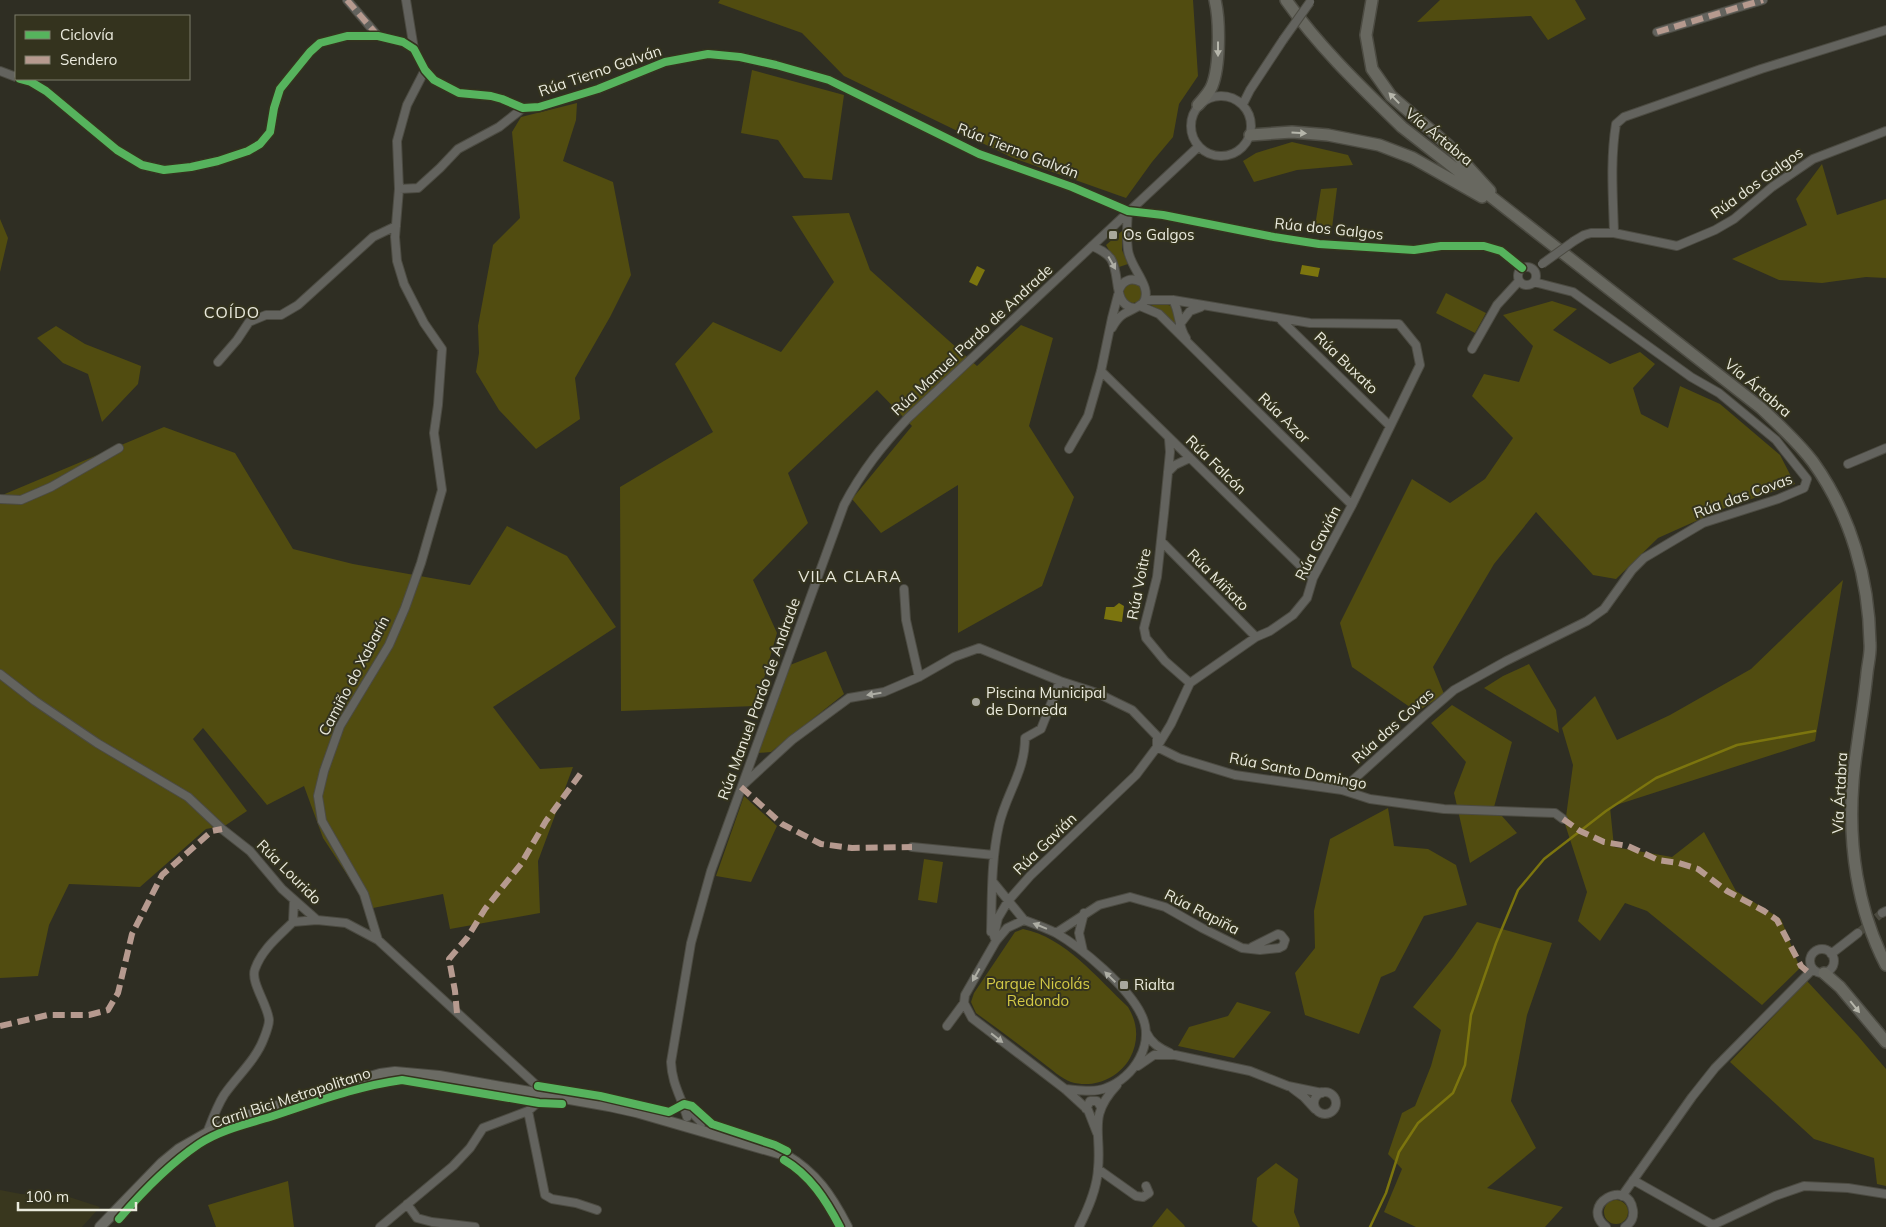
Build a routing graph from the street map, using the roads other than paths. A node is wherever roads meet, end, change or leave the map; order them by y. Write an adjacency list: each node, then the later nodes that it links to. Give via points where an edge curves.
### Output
1 (348, 0): 10 (street)
2 (406, 0): 11 (street, Rúa Tierno Galván)
3 (1215, 0): 17 (highway, one-way to 17, via 1216,75)
4 (1286, 0): 23 (highway, Vía Ártabra, via 1323,46 1395,120)
5 (1372, 0): 23 (highway, one-way to 5, via 1483,181 1448,145 1391,96 1372,69 1366,35)
6 (1763, 0): 9 (street)
7 (1311, 1): 16 (street, bridge)
8 (1886, 30): 26 (street, via 1624,117 1616,124 1614,135)
9 (1657, 32)
10 (378, 36): 11 (street, via 403,42); 15 (street, via 347,36 320,44 280,89 270,132 260,144 248,151 191,167 164,170 142,165 96,134 46,91)
11 (414, 49): 12 (street, Rúa Tierno Galván)
12 (425, 70): 18 (street, Rúa Tierno Galván, via 434,80 459,93 497,97); 22 (street, Camiño do Xabarín, via 407,105 397,141)
13 (0, 71): 14 (street)
14 (15, 78)
15 (24, 80)
16 (1243, 104): 17 (street, via 1220,95); 20 (street, via 1251,119)
17 (1198, 105): 21 (street, via 1190,122)
18 (523, 108): 22 (street, via 499,127 458,149 418,188); 24 (street, Rúa Tierno Galván, via 539,107 598,89 665,62 708,54 740,57 829,80 979,154)
19 (1886, 131): 26 (street, Rúa dos Galgos, via 1813,159 1772,186 1734,219 1696,239 1677,246)
20 (1250, 135): 21 (street, via 1246,144 1232,154 1214,156); 23 (highway, one-way to 23, via 1292,132 1379,144 1414,158)
21 (1198, 147): 24 (street, Rúa Manuel Pardo de Andrade)
22 (399, 189): 25 (street, Camiño do Xabarín)
23 (1502, 207): 84 (highway, Vía Ártabra, via 1761,408 1812,462 1835,497 1850,530 1867,597 1870,644 1853,781 1851,832 1856,876 1866,915)
24 (1128, 211): 27 (street, Rúa Manuel Pardo de Andrade); 28 (street, Rúa dos Galgos, via 1319,244 1414,250 1484,246 1501,251); 31 (street, via 1128,252)
25 (396, 226): 43 (street, via 373,237 298,305 281,315 266,315 249,322); 78 (street, Camiño do Xabarín, via 397,261 404,284 442,349 434,433 442,490 405,608 389,645 340,726 318,796 322,822 364,894)
26 (1614, 233): 29 (street, Rúa dos Galgos, bridge, via 1584,235)
27 (1092, 246): 34 (street, one-way to 34, via 1110,259); 64 (street, Rúa Manuel Pardo de Andrade, via 908,418 858,479 844,505)
28 (1522, 268): 29 (street); 30 (street, via 1518,274)
29 (1534, 270): 32 (street)
30 (1519, 281): 32 (street, via 1527,286); 41 (street, via 1497,304)
31 (1141, 282): 33 (street); 34 (street, via 1126,280)
32 (1534, 282): 65 (street, Rúa das Covas, via 1573,292 1691,377 1726,398 1776,440 1807,479 1804,488 1703,523 1644,558 1604,609 1587,622 1454,690)
33 (1146, 289): 35 (street, Rúa Gavián); 36 (street)
34 (1119, 292): 36 (street, via 1125,306); 40 (street)
35 (1170, 300): 36 (street, Rúa Gavián); 37 (street, Rúa Gavián); 39 (street, Rúa Azor, via 1179,310)
36 (1140, 304): 40 (street, via 1116,320); 42 (street, Rúa Azor, via 1158,314)
37 (1203, 306): 38 (street, Rúa Gavián); 39 (street, via 1190,311)
38 (1282, 320): 45 (street, Rúa Buxato); 45 (street, Rúa Gavián, via 1399,324 1416,345 1420,365)
39 (1180, 324): 42 (street, Rúa Azor)
40 (1110, 332): 44 (street)
41 (1472, 349)
42 (1196, 352): 54 (street, Rúa Azor)
43 (218, 362)
44 (1101, 371): 46 (street, Rúa Falcón); 49 (street, via 1088,416)
45 (1390, 426): 54 (street, Rúa Gavián)
46 (1169, 438): 50 (street, Rúa Falcón); 52 (street, Rúa Voitre)
47 (119, 448): 53 (street, via 21,500)
48 (1886, 448): 51 (street)
49 (1069, 449)
50 (1190, 458): 52 (street); 56 (street, Rúa Falcón)
51 (1848, 464)
52 (1168, 472): 55 (street, Rúa Voitre)
53 (0, 500)
54 (1352, 505): 56 (street, Rúa Gavián)
55 (1161, 541): 58 (street, Rúa Miñato); 62 (street, Rúa Voitre, via 1157,577 1144,628 1146,638)
56 (1313, 578): 58 (street, Rúa Gavián, via 1306,598 1293,615)
57 (904, 589): 60 (street, via 906,620)
58 (1256, 637): 62 (street, Rúa Gavián)
59 (0, 674): 70 (street, Rúa Lourido, via 89,738 188,797 250,851)
60 (919, 677): 61 (street, via 978,648); 64 (street, one-way to 64, via 884,692 849,698 792,740)
61 (1060, 681): 63 (street, via 1097,693 1132,710 1157,736); 68 (street, via 1041,729 1025,738 1022,765 999,823)
62 (1190, 683): 63 (street, Rúa Gavián)
63 (1158, 747): 65 (street, Rúa Santo Domingo, via 1179,758 1235,774); 71 (street, Rúa Gavián, via 1136,775)
64 (741, 786): 96 (street, Rúa Manuel Pardo de Andrade, via 711,871 691,943 671,1062 676,1090)
65 (1342, 790): 66 (street, Rúa Santo Domingo, via 1370,799 1444,809 1555,813)
66 (1563, 819)
67 (912, 847): 68 (street)
68 (994, 855): 69 (street)
69 (993, 882): 71 (street); 81 (street)
70 (294, 900): 73 (street, Rúa Lourido); 75 (street)
71 (1008, 901): 74 (street); 79 (street, Rúa Gavián, via 998,918)
72 (1084, 913): 76 (street, Rúa Rapiña); 80 (street, Rúa Rapiña, via 1099,905 1130,897 1165,907 1242,948); 82 (street, via 1079,933)
73 (317, 920): 75 (street); 78 (street, Rúa Lourido, via 346,924)
74 (1024, 920): 76 (street, one-way to 74); 79 (street, via 1007,928)
75 (293, 922): 104 (street, via 267,947 254,970 269,1021 264,1040 224,1095)
76 (1056, 933): 82 (street)
77 (1858, 933): 83 (street)
78 (378, 940): 95 (street, Rúa Lourido)
79 (996, 942): 81 (street)
80 (1252, 948): 80 (street, Rúa Rapiña, via 1280,934 1285,940 1279,948)
81 (992, 949): 86 (street, one-way to 86, via 965,995)
82 (1083, 951): 88 (street, one-way to 82, via 1142,1015 1130,996)
83 (1831, 954): 85 (street, via 1834,962 1831,969); 85 (street, via 1821,949 1814,952 1810,962)
84 (1886, 965)
85 (1819, 971): 89 (highway, one-way to 89, via 1840,987); 107 (street, via 1716,1068)
86 (964, 1003): 87 (street); 93 (street, one-way to 93, via 972,1018)
87 (947, 1026)
88 (1146, 1031): 90 (street, via 1158,1048); 91 (street, via 1141,1058)
89 (1886, 1042)
90 (1174, 1055): 91 (street, via 1154,1055); 92 (street, via 1250,1071)
91 (1128, 1075): 93 (street, via 1107,1088); 97 (street, via 1108,1094)
92 (1288, 1086): 94 (street); 100 (street)
93 (1065, 1089): 98 (street)
94 (1322, 1092): 100 (street, via 1314,1098); 100 (street, via 1334,1097 1335,1108 1325,1115)
95 (547, 1095): 99 (street); 102 (main road); 104 (main road, via 395,1072 329,1088)
96 (684, 1104): 101 (street, Rúa Manuel Pardo de Andrade); 102 (street, Rúa Manuel Pardo de Andrade)
97 (1101, 1107): 98 (street, via 1090,1101); 105 (street)
98 (1086, 1109): 105 (street)
99 (528, 1111): 111 (street, via 483,1128 453,1166); 112 (street, via 545,1195)
100 (1317, 1112)
101 (697, 1117): 102 (street, via 691,1114); 103 (street, via 701,1122)
102 (685, 1121): 103 (main road)
103 (700, 1130): 118 (main road, via 785,1155 801,1164 827,1192)
104 (206, 1133): 115 (main road, via 162,1163)
105 (1096, 1133): 106 (street)
106 (1098, 1169): 108 (street, via 1136,1196 1143,1198 1149,1193); 119 (street, via 1095,1189)
107 (1633, 1180): 109 (street, via 1713,1225 1804,1186); 110 (street)
108 (1146, 1186)
109 (1886, 1194)
110 (1622, 1196): 113 (street, via 1612,1195 1602,1200 1598,1210); 114 (street, via 1633,1208)
111 (407, 1204): 116 (street); 117 (street, via 416,1221)
112 (597, 1210)
113 (1604, 1226)
114 (1629, 1226)
115 (100, 1227)
116 (380, 1227)
117 (476, 1227)
118 (847, 1227)
119 (1079, 1227)

